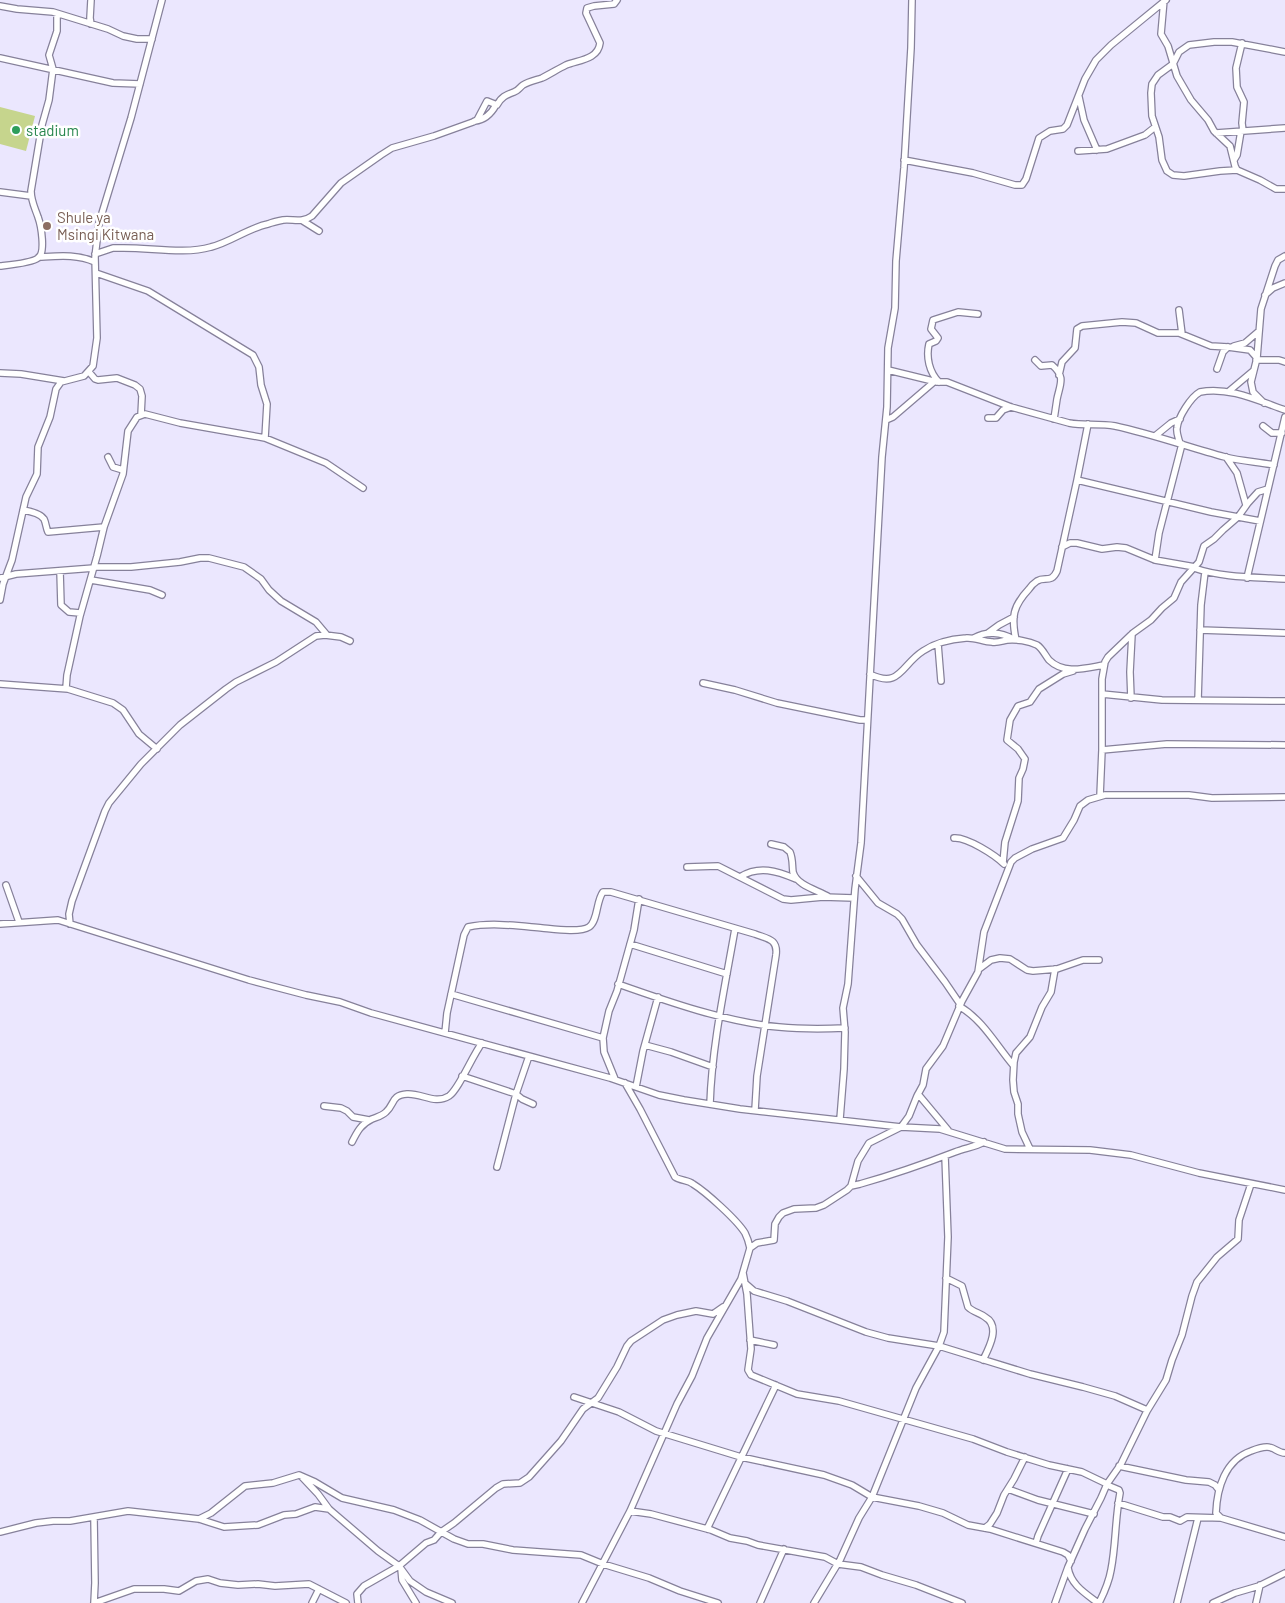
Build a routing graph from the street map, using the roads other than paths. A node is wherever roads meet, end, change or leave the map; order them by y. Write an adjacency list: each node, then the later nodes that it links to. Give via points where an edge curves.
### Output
1 (91, 0): 8 (street)
2 (162, 0): 10 (street)
3 (617, 0): 19 (street, via 614,4 587,8 586,14 600,43 592,55 523,85 505,95)
4 (912, 0): 27 (street)
5 (1164, 0): 15 (street, via 1161,34); 18 (street, via 1102,53 1091,67)
6 (0, 6): 7 (street)
7 (56, 14): 8 (street); 16 (street, via 56,31 49,55)
8 (91, 24): 9 (street)
9 (138, 39): 10 (street); 12 (street)
10 (152, 39): 12 (street)
11 (1242, 44): 13 (street); 15 (street, via 1214,42 1189,45 1179,52); 23 (street, via 1236,68 1237,87 1244,102)
12 (149, 50): 17 (street)
13 (1285, 52)
14 (0, 58): 16 (street)
15 (1173, 64): 21 (street, via 1152,84); 24 (street, via 1183,86)
16 (53, 69): 17 (street, via 113,83); 32 (street)
17 (140, 84): 35 (street, via 99,224)
18 (1079, 95): 25 (street, via 1084,120); 27 (street, via 1065,127 1039,138 1022,185)
19 (496, 105): 20 (street, via 489,116); 20 (street, via 486,101)
20 (475, 121): 33 (street, via 392,148 342,182 312,216)
21 (1155, 128): 25 (street, via 1144,135); 29 (street, via 1167,172 1184,176)
22 (1285, 128): 23 (street)
23 (1242, 131): 24 (street); 28 (street)
24 (1216, 133): 28 (street, via 1230,146)
25 (1097, 150): 26 (street)
26 (1078, 151)
27 (904, 160): 52 (street)
28 (1234, 160): 29 (street)
29 (1237, 170): 30 (street, via 1276,189)
30 (1285, 189)
31 (0, 192): 32 (street)
32 (31, 196): 37 (street, via 41,228)
33 (303, 221): 34 (street); 35 (street, via 281,220 263,225 203,249 113,248)
34 (319, 231)
35 (95, 254): 38 (street)
36 (1285, 256): 42 (street, via 1278,260)
37 (40, 257): 38 (street, via 74,256); 39 (street)
38 (95, 262): 40 (street)
39 (0, 266)
40 (96, 273): 54 (street, via 97,338); 73 (street, via 148,291 253,355 258,362 267,404)
41 (1285, 283): 42 (street)
42 (1265, 294): 45 (street)
43 (1179, 310): 46 (street)
44 (978, 314): 58 (street, via 958,312 933,320 931,329 938,338 928,344 928,358)
45 (1259, 331): 47 (street, via 1245,343); 48 (street)
46 (1182, 334): 47 (street, via 1211,346); 56 (street, via 1158,333 1136,323 1082,326 1077,329 1075,348 1062,362)
47 (1228, 347): 48 (street, via 1250,350); 51 (street)
48 (1257, 359): 50 (street); 53 (street)
49 (1035, 360): 56 (street, via 1041,366 1052,365)
50 (1285, 362)
51 (1217, 369)
52 (888, 370): 58 (street); 68 (street)
53 (1254, 370): 59 (street); 60 (street, via 1251,386)
54 (89, 372): 57 (street); 63 (street, via 94,379 117,378 140,389)
55 (0, 373): 57 (street)
56 (1059, 375): 66 (street, via 1062,385)
57 (64, 381): 84 (street, via 56,389 50,417 38,447 37,474)
58 (937, 382): 61 (street, via 956,385); 68 (street)
59 (1228, 392): 60 (street); 67 (street, via 1200,392)
60 (1264, 403): 62 (street)
61 (1011, 407): 65 (street, via 996,418); 66 (street)
62 (1285, 410)
63 (141, 414): 73 (street); 78 (street, via 128,431)
64 (1285, 417): 71 (street)
65 (988, 418)
66 (1054, 419): 69 (street, via 1077,425)
67 (1180, 419): 72 (street); 74 (street, via 1176,430)
68 (886, 420): 114 (street)
69 (1088, 424): 72 (street, via 1114,426); 79 (street)
70 (1263, 426): 71 (street, via 1272,433)
71 (1283, 435): 77 (street)
72 (1155, 436): 74 (street)
73 (264, 438): 80 (street, via 326,463)
74 (1181, 444): 76 (street); 82 (street)
75 (108, 457): 78 (street, via 113,467)
76 (1226, 457): 77 (street); 83 (street, via 1237,473)
77 (1274, 465): 81 (street)
78 (123, 470): 87 (street)
79 (1077, 480): 82 (street); 88 (street)
80 (363, 488)
81 (1268, 489): 83 (street, via 1258,492); 86 (street)
82 (1167, 501): 85 (street); 89 (street)
83 (1246, 505): 85 (street)
84 (23, 510): 87 (street, via 42,516 48,532); 94 (street, via 12,560)
85 (1238, 517): 86 (street); 91 (street, via 1204,546)
86 (1260, 521): 95 (street)
87 (104, 527): 90 (street)
88 (1062, 547): 89 (street, via 1077,543 1102,549 1126,548); 102 (street, via 1054,577 1039,580 1020,598)
89 (1155, 560): 91 (street)
90 (94, 567): 92 (street); 96 (street); 107 (street, via 200,558 244,567 281,600 316,622)
91 (1194, 568): 93 (street); 106 (street, via 1181,582 1174,598)
92 (60, 571): 94 (street); 101 (street, via 61,605 69,612)
93 (1206, 572): 95 (street); 103 (street)
94 (3, 578): 98 (street)
95 (1247, 578): 97 (street)
96 (91, 580): 99 (street); 101 (street)
97 (1285, 580)
98 (1, 586): 100 (street)
99 (162, 595)
100 (0, 600)
101 (80, 613): 118 (street)
102 (1014, 617): 105 (street); 109 (street)
103 (1200, 630): 104 (street); 121 (street)
104 (1285, 632)
105 (988, 633): 108 (street); 109 (street, via 1002,634)
106 (1132, 634): 112 (street); 120 (street)
107 (327, 635): 110 (street); 125 (street, via 316,636 276,662 236,682 180,725)
108 (974, 638): 109 (street, via 994,642); 111 (street)
109 (1015, 640): 113 (street, via 1036,645 1055,664)
110 (350, 641)
111 (938, 644): 114 (street, via 923,651 890,680); 115 (street)
112 (1104, 665): 113 (street); 119 (street)
113 (1075, 670): 131 (street, via 1039,689 1030,702 1018,706 1010,720 1007,740 1024,759 1018,801 1005,842)
114 (870, 674): 123 (street)
115 (941, 681)
116 (703, 683): 123 (street)
117 (0, 684): 118 (street)
118 (66, 688): 125 (street, via 113,703 123,710 139,734)
119 (1102, 694): 120 (street); 126 (street)
120 (1131, 698): 121 (street)
121 (1198, 700): 122 (street)
122 (1285, 700)
123 (866, 720): 133 (street, via 861,844)
124 (1285, 745): 126 (street, via 1167,744)
125 (157, 749): 142 (street, via 109,803 72,900)
126 (1102, 750): 127 (street)
127 (1100, 796): 128 (street); 131 (street, via 1080,806 1063,838)
128 (1285, 797)
129 (954, 838): 131 (street, via 970,841)
130 (772, 844): 135 (street, via 790,852)
131 (1005, 865): 146 (street, via 984,932)
132 (687, 867): 134 (street, via 718,866)
133 (856, 876): 138 (street); 152 (street, via 878,903 902,919 917,946)
134 (740, 877): 135 (street, via 749,871 762,869); 137 (street, via 783,899)
135 (796, 879): 137 (street)
136 (6, 884): 140 (street)
137 (830, 898): 138 (street)
138 (854, 898): 155 (street, via 848,984 843,1008)
139 (639, 900): 143 (street); 144 (street); 150 (street, via 603,892 595,919 581,930 492,925 468,928)
140 (19, 922): 141 (street); 142 (street, via 53,919)
141 (0, 924)
142 (70, 924): 156 (street, via 249,980 340,1002)
143 (735, 929): 148 (street); 154 (street, via 774,941 777,947)
144 (630, 944): 148 (street); 149 (street)
145 (1099, 960): 147 (street, via 1083,960)
146 (979, 969): 147 (street, via 991,960 1005,958 1029,971); 152 (street)
147 (1055, 969): 161 (street, via 1051,992 1030,1038 1016,1053)
148 (727, 974): 153 (street)
149 (618, 984): 151 (street); 157 (street)
150 (451, 994): 156 (street); 157 (street)
151 (658, 998): 153 (street); 159 (street)
152 (960, 1005): 161 (street, via 977,1019); 168 (street, via 947,1039 926,1069)
153 (720, 1016): 154 (street); 162 (street)
154 (765, 1024): 155 (street); 172 (street)
155 (845, 1028): 173 (street)
156 (445, 1033): 158 (street)
157 (603, 1038): 164 (street, via 604,1052)
158 (482, 1043): 160 (street); 163 (street)
159 (645, 1045): 162 (street); 166 (street)
160 (529, 1056): 164 (street); 167 (street)
161 (1013, 1065): 179 (street, via 1018,1114)
162 (713, 1067): 170 (street)
163 (462, 1076): 167 (street); 174 (street, via 450,1096 431,1099 416,1094 399,1095 387,1112)
164 (615, 1079): 165 (street)
165 (625, 1083): 166 (street); 185 (street, via 675,1177 701,1189 728,1214 745,1233)
166 (636, 1087): 170 (street, via 659,1095)
167 (516, 1094): 169 (street); 181 (street)
168 (918, 1094): 175 (street); 176 (street)
169 (534, 1104)
170 (710, 1104): 172 (street)
171 (324, 1106): 174 (street, via 341,1108 352,1117)
172 (755, 1110): 173 (street)
173 (840, 1119): 175 (street)
174 (369, 1120): 177 (street, via 358,1130)
175 (901, 1127): 176 (street); 183 (street, via 869,1144 858,1160)
176 (948, 1130): 178 (street)
177 (352, 1142)
178 (984, 1142): 179 (street, via 1005,1149); 180 (street)
179 (1030, 1149): 182 (street, via 1090,1150 1131,1155)
180 (945, 1156): 183 (street); 187 (street)
181 (497, 1167)
182 (1251, 1184): 184 (street); 197 (street, via 1239,1220 1238,1239 1217,1257 1197,1282 1166,1380)
183 (851, 1186): 185 (street, via 824,1205 783,1213 775,1224 774,1240 757,1243)
184 (1285, 1190)
185 (750, 1248): 186 (street)
186 (743, 1272): 188 (street); 189 (street)
187 (946, 1278): 192 (street, via 945,1326); 193 (street, via 962,1286 969,1309 988,1319 993,1326 992,1339)
188 (746, 1284): 190 (street); 192 (street, via 754,1291 866,1332)
189 (727, 1303): 196 (street, via 713,1314 688,1312 646,1330 627,1346 598,1398); 199 (street, via 707,1338)
190 (750, 1340): 191 (street); 194 (street, via 748,1370)
191 (774, 1345)
192 (939, 1346): 193 (street); 198 (street)
193 (983, 1360): 197 (street, via 1116,1396)
194 (776, 1385): 198 (street, via 797,1394 839,1401); 201 (street)
195 (574, 1397): 196 (street)
196 (591, 1403): 199 (street); 222 (street, via 529,1477 520,1483 501,1485)
197 (1147, 1410): 203 (street)
198 (903, 1420): 202 (street); 209 (street)
199 (665, 1433): 201 (street); 213 (street)
200 (1285, 1452): 208 (street, via 1265,1447 1240,1456 1223,1477)
201 (741, 1457): 209 (street, via 824,1475); 220 (street)
202 (1025, 1457): 204 (street); 207 (street)
203 (1119, 1466): 206 (street); 208 (street, via 1209,1482)
204 (1068, 1469): 206 (street, via 1082,1472); 211 (street)
205 (300, 1476): 212 (street); 218 (street, via 245,1486); 222 (street, via 345,1499 394,1510)
206 (1107, 1485): 210 (street, via 1120,1492); 214 (street)
207 (1008, 1489): 211 (street); 219 (street, via 997,1514)
208 (1219, 1490): 217 (street, via 1216,1513)
209 (872, 1496): 219 (street, via 944,1513 968,1525); 230 (street)
210 (1118, 1503): 216 (street, via 1180,1522 1186,1517); 249 (street, via 1111,1571)
211 (1052, 1504): 214 (street); 224 (street)
212 (329, 1509): 218 (street, via 314,1507 251,1526 220,1526); 232 (street)
213 (630, 1511): 220 (street); 229 (street)
214 (1094, 1514): 226 (street)
215 (94, 1518): 218 (street, via 128,1511); 221 (street, via 36,1523); 237 (street)
216 (1198, 1518): 217 (street); 250 (street)
217 (1221, 1518): 223 (street)
218 (199, 1520)
219 (985, 1528): 224 (street)
220 (707, 1529): 225 (street, via 732,1539)
221 (0, 1532)
222 (441, 1532): 229 (street, via 468,1544 582,1555); 232 (street)
223 (1285, 1538)
224 (1036, 1543): 227 (street)
225 (784, 1549): 230 (street, via 825,1557); 245 (street)
226 (1076, 1551): 227 (street); 228 (street)
227 (1065, 1552): 228 (street)
228 (1071, 1560): 231 (street)
229 (603, 1564): 243 (street); 244 (street)
230 (838, 1564): 236 (street, via 861,1567 916,1585); 246 (street)
231 (1068, 1567): 248 (street); 249 (street, via 1072,1582)
232 (400, 1568): 240 (street, via 364,1586 357,1594); 241 (street, via 402,1580); 242 (street, via 422,1590)
233 (1285, 1573): 234 (street)
234 (1260, 1586): 251 (street); 252 (street)
235 (319, 1589): 237 (street, via 306,1584 238,1585 202,1579 180,1591 134,1589); 238 (street); 239 (street)
236 (954, 1602): 247 (street)
237 (94, 1603)
238 (312, 1603)
239 (346, 1603)
240 (358, 1603)
241 (416, 1603)
242 (452, 1603)
243 (582, 1603)
244 (718, 1603)
245 (760, 1603)
246 (814, 1603)
247 (962, 1603)
248 (1055, 1603)
249 (1099, 1603)
250 (1177, 1603)
251 (1213, 1603)
252 (1256, 1603)

